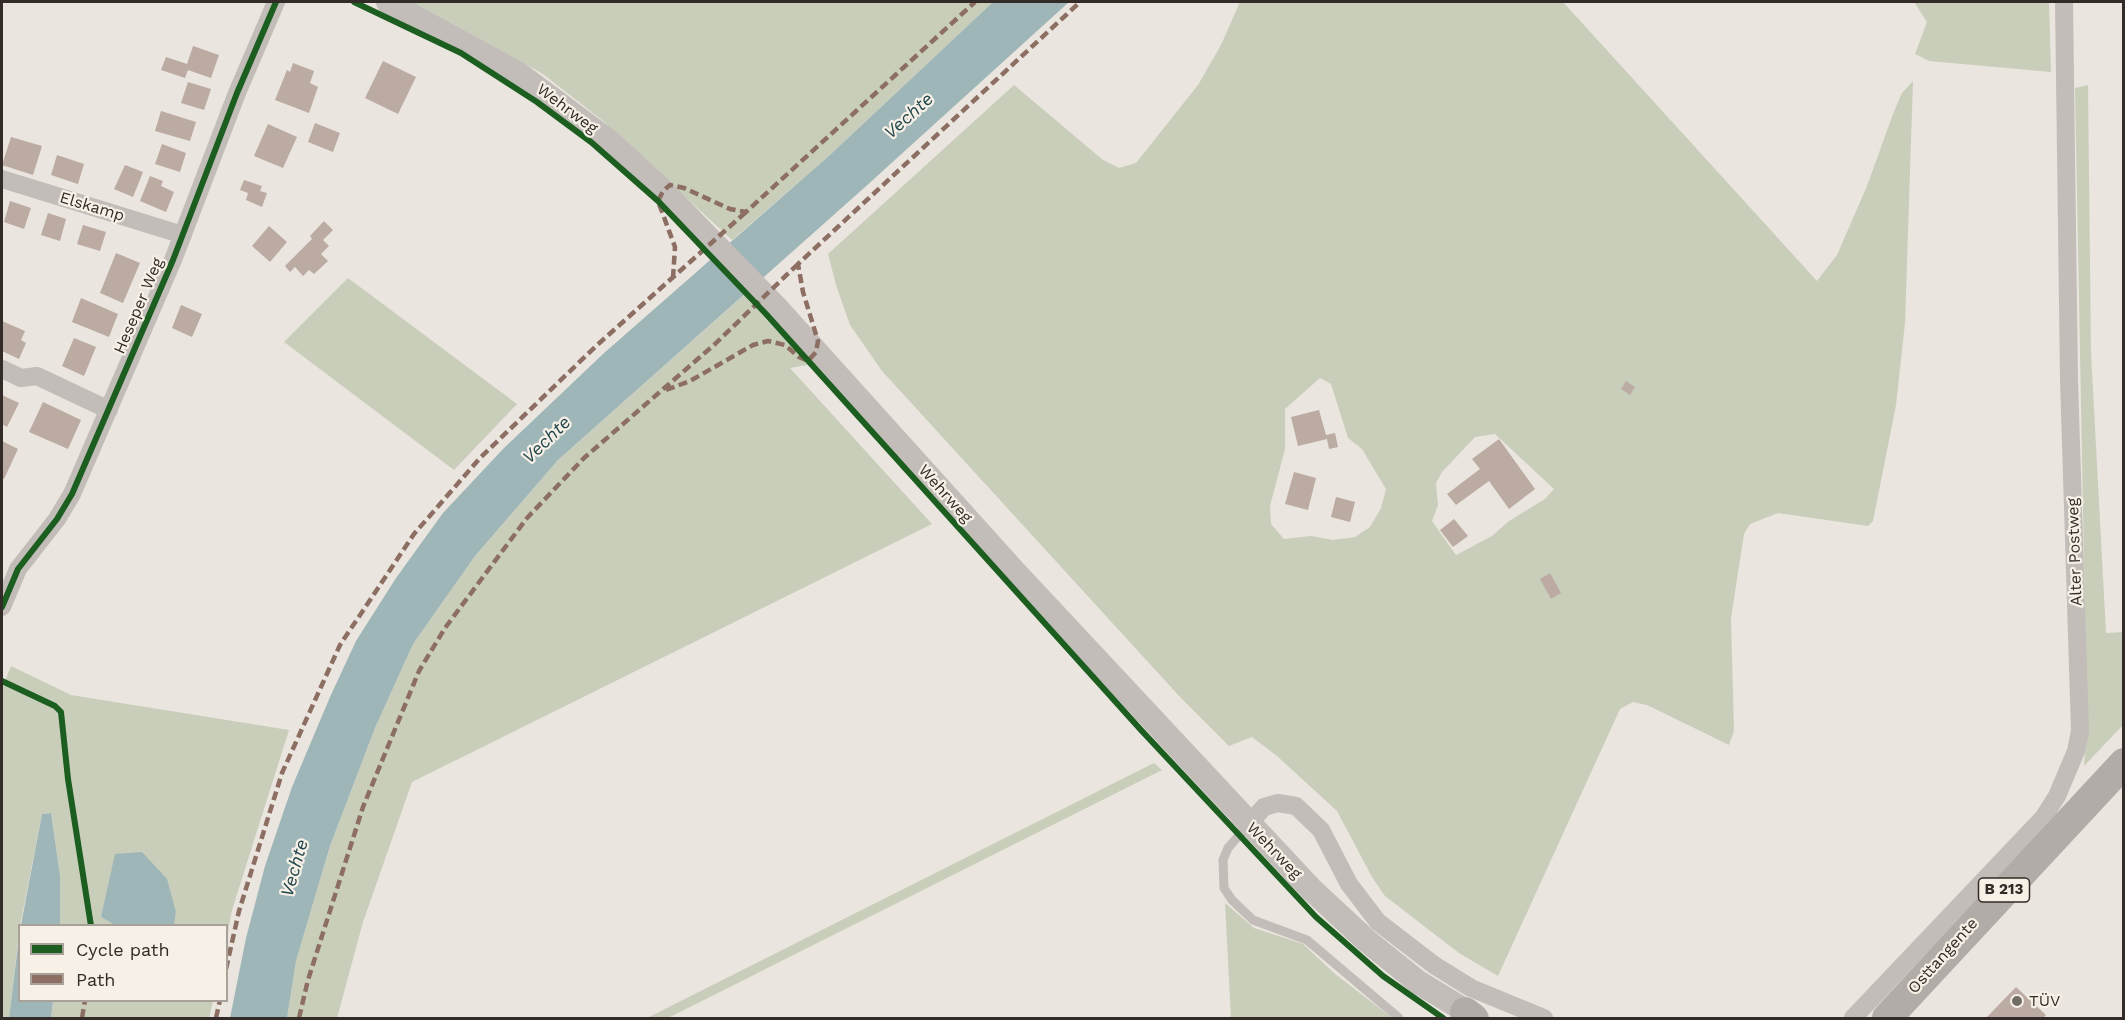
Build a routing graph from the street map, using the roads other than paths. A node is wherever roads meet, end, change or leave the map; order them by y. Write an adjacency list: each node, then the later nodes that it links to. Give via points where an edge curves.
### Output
1 (276, 2): 5 (street, Heseper Weg)
2 (388, 2): 10 (street, Wehrweg, via 509,68 576,114 710,237)
3 (2064, 2): 14 (street, Alter Postweg, via 2068,380 2080,719 2076,751 2043,818)
4 (2, 179): 5 (street, Elskamp)
5 (183, 235): 7 (street, Heseper Weg)
6 (2, 369): 7 (street, via 21,378 37,376)
7 (109, 410): 8 (street, Heseper Weg, via 65,506 18,569)
8 (2, 607)
9 (2124, 763): 15 (main road, Osttangente / B 213)
10 (1248, 825): 11 (street, Wehrweg, via 1367,941); 12 (lane, via 1223,860 1224,888 1232,900 1253,920 1307,940); 13 (street, via 1264,807 1278,803 1296,806 1321,830 1349,884 1378,922 1472,988)
11 (1472, 1016)
12 (1399, 1018)
13 (1544, 1018)
14 (1853, 1018)
15 (1887, 1018)

